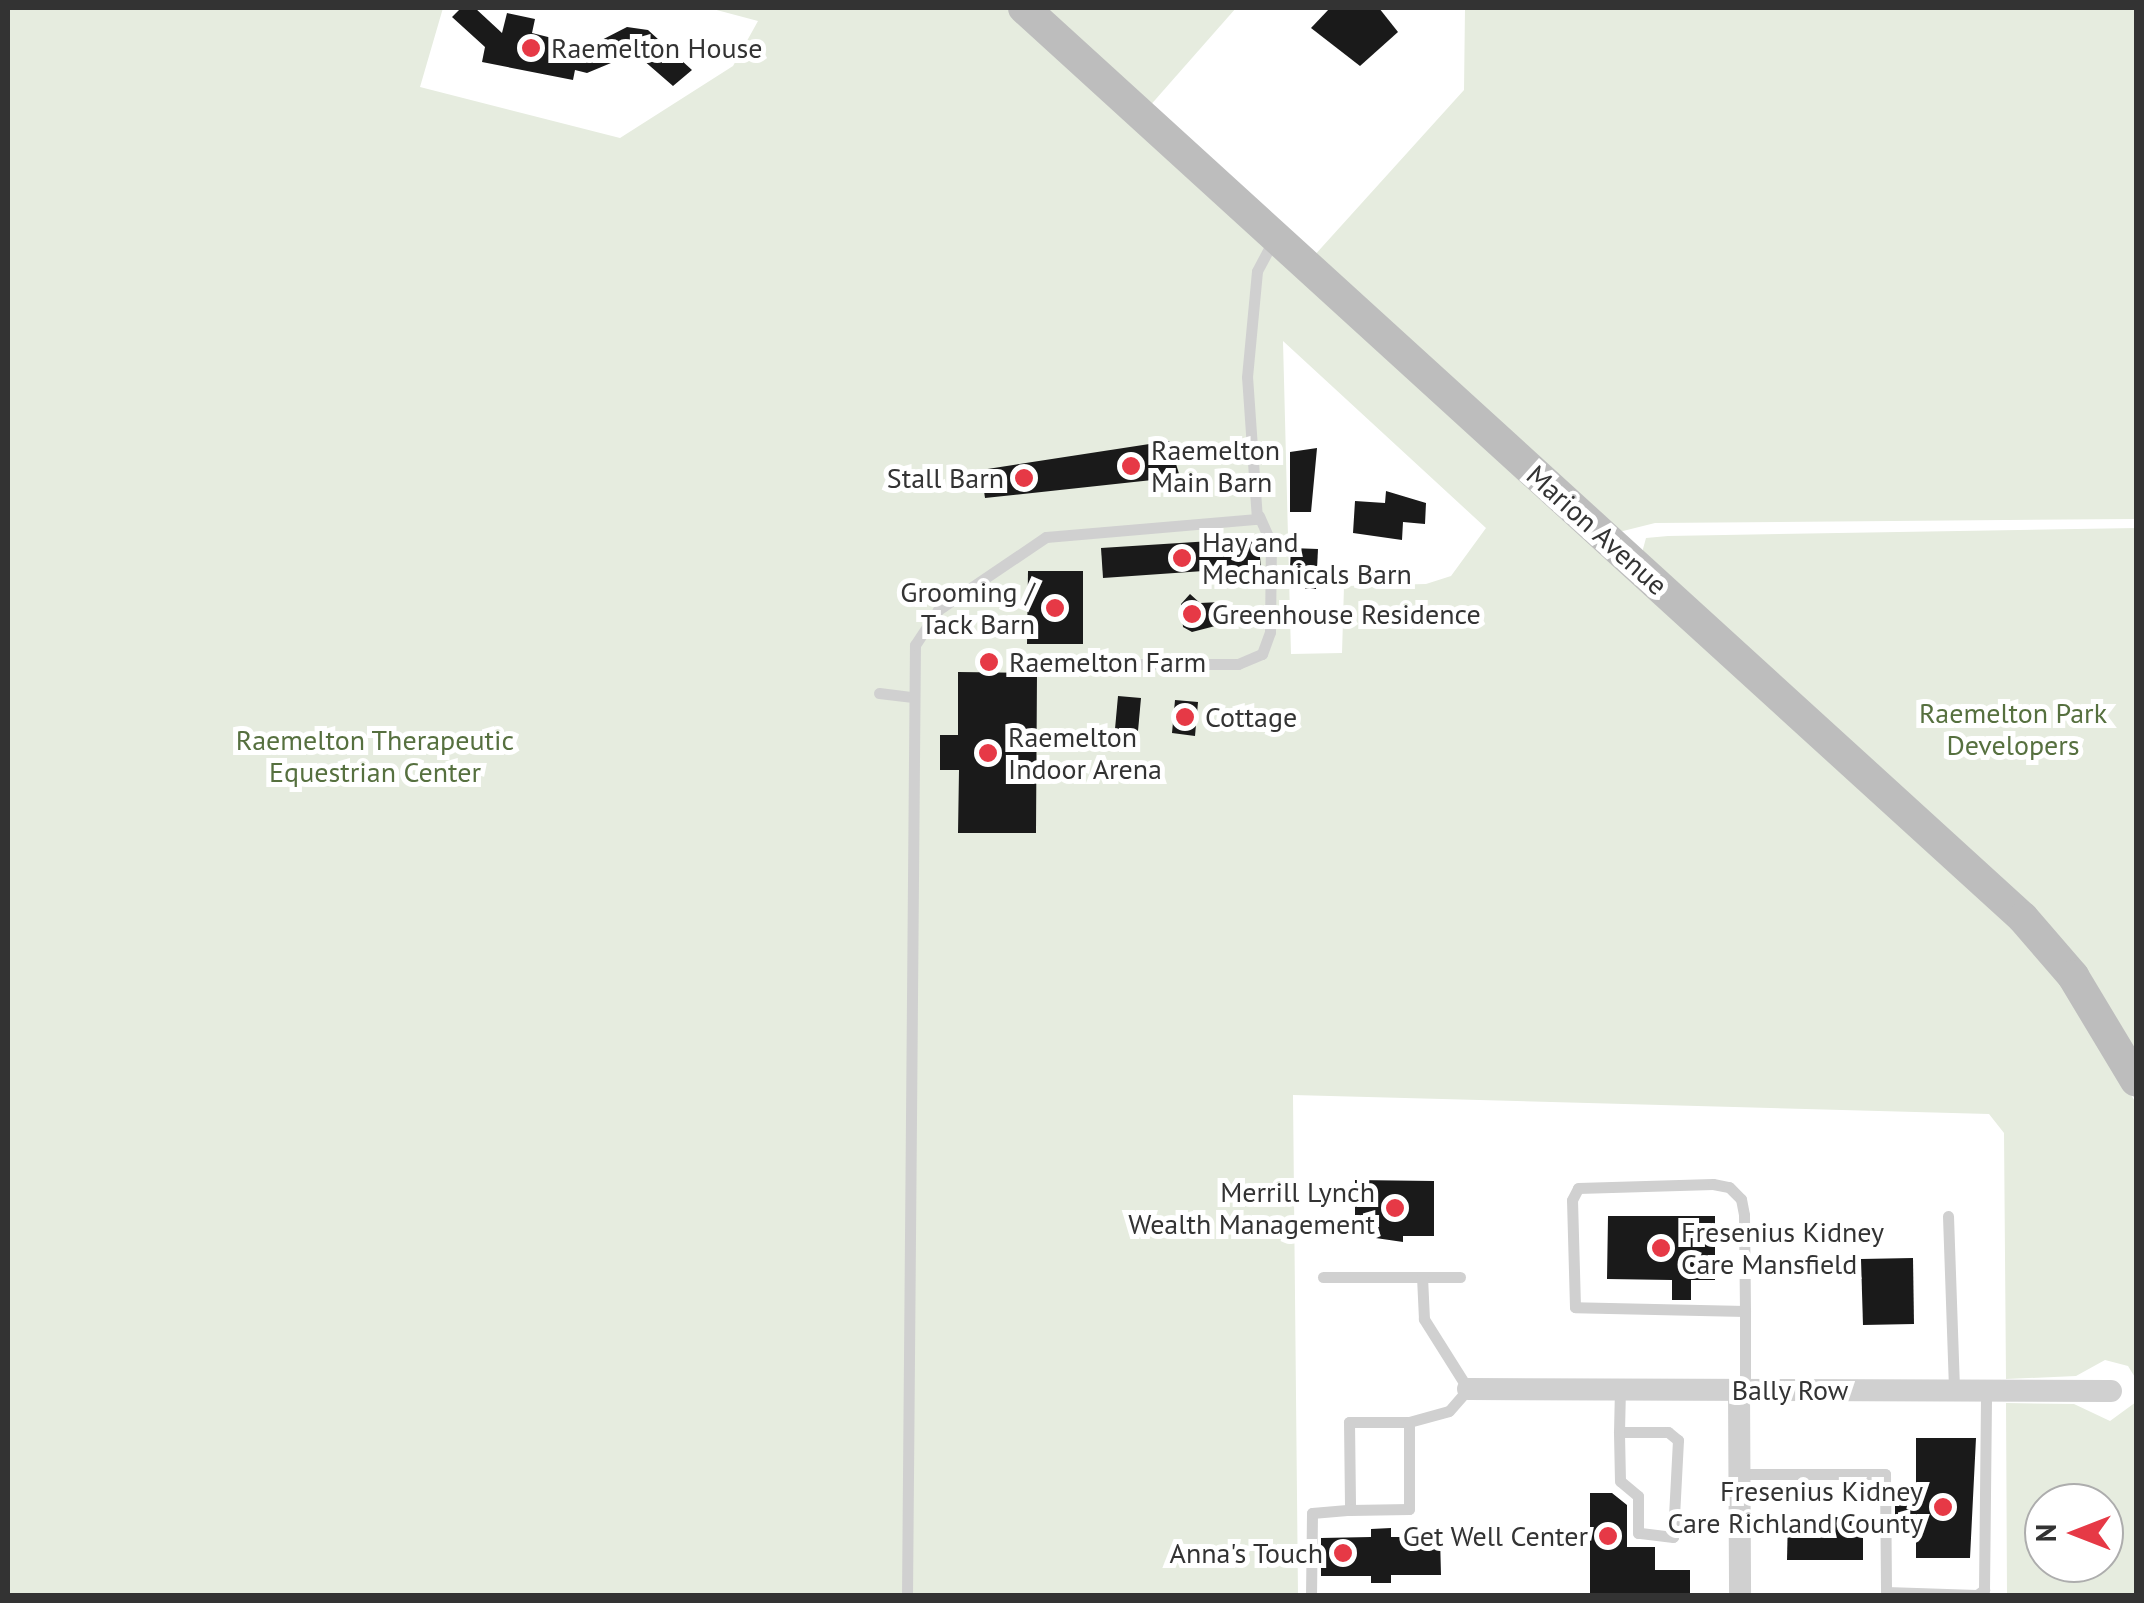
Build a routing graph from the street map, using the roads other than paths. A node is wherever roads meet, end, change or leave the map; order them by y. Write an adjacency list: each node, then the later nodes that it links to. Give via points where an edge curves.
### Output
1 (1024, 8): 2 (street, Marion Avenue)
2 (1276, 236): 3 (lane, via 1256,271 1247,376); 7 (street, Marion Avenue, via 2023,918 2074,976)
3 (1260, 516): 4 (lane, via 1270,543 1270,632 1262,654 1238,664); 6 (lane, via 1046,537 929,618 915,645)
4 (1100, 664)
5 (878, 693): 6 (lane)
6 (913, 697): 23 (lane)
7 (2132, 1064)
8 (1948, 1216): 16 (lane)
9 (1323, 1277): 10 (lane)
10 (1422, 1277): 11 (lane); 13 (lane, via 1424,1319)
11 (1460, 1277)
12 (1745, 1311): 12 (lane, via 1744,1214 1729,1187 1578,1188 1572,1200 1574,1308); 15 (lane)
13 (1468, 1389): 14 (street, Bally Row); 19 (lane, via 1449,1411)
14 (1620, 1390): 15 (street, Bally Row); 20 (lane)
15 (1742, 1390): 16 (street, Bally Row); 21 (street)
16 (1954, 1390): 17 (street, Bally Row)
17 (1986, 1390): 18 (street, Bally Row); 21 (lane, via 1984,1590 1977,1596 1886,1592 1884,1474)
18 (2111, 1391)
19 (1409, 1422): 22 (lane, via 1409,1508); 22 (lane, via 1349,1422)
20 (1619, 1432): 20 (lane, via 1620,1481 1638,1496 1638,1533 1674,1538 1678,1440 1668,1432)
21 (1740, 1474): 25 (street)
22 (1350, 1510): 24 (lane, via 1312,1513)
23 (908, 1596)
24 (1311, 1596)
25 (1740, 1596)

